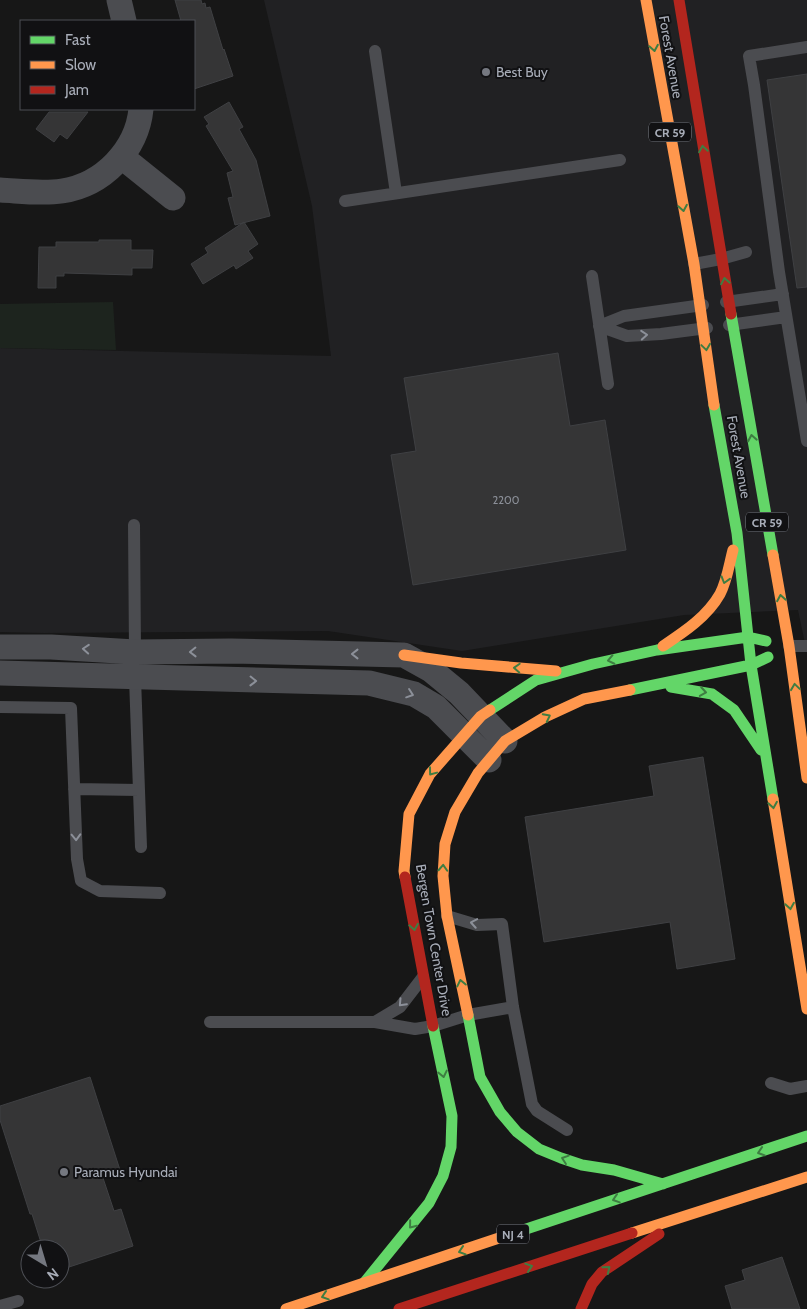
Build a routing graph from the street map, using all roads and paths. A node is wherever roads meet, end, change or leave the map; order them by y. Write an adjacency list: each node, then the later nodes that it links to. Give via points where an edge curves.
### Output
1 (118, 0): 4 (street)
2 (646, 0): 16 (main road, Forest Avenue / CR 59, one-way to 16)
3 (679, 0): 15 (main road, Forest Avenue / CR 59, one-way to 3)
4 (124, 20)
5 (807, 47): 18 (lane, via 748,56)
6 (375, 52): 11 (lane)
7 (141, 110): 8 (street, via 133,138)
8 (122, 157): 10 (street, via 102,176 81,186 61,191); 12 (street)
9 (620, 160): 11 (lane)
10 (0, 190)
11 (396, 194): 13 (lane)
12 (173, 198)
13 (345, 201)
14 (746, 252): 15 (lane)
15 (721, 259): 16 (lane); 26 (main road, Forest Avenue / CR 59, one-way to 15)
16 (694, 264): 24 (main road, Forest Avenue / CR 59, one-way to 24)
17 (592, 276): 20 (lane)
18 (782, 294): 19 (lane); 20 (lane, via 624,316)
19 (786, 317): 20 (lane, one-way to 19, via 627,336 690,331); 22 (lane)
20 (599, 326): 21 (lane)
21 (608, 384)
22 (807, 441)
23 (134, 525): 30 (lane)
24 (737, 533): 25 (main road, Forest Avenue / CR 59); 29 (main road, one-way to 29, via 724,585 708,611 690,628)
25 (748, 637): 26 (main road); 29 (main road, Bergen Town Center Drive); 32 (main road, Forest Avenue / CR 59)
26 (789, 646): 27 (lane); 32 (main road, Bergen Town Center Drive); 41 (main road, Forest Avenue / CR 59, one-way to 26)
27 (807, 646)
28 (0, 647): 30 (street, one-way to 28)
29 (657, 650): 33 (main road, Bergen Town Center Drive, one-way to 33)
30 (135, 652): 31 (street, one-way to 30)
31 (404, 655): 33 (main road, one-way to 31, via 433,661); 38 (street, via 431,670)
32 (751, 665): 36 (main road, Bergen Town Center Drive); 42 (main road, Forest Avenue / CR 59)
33 (565, 672): 38 (main road, Bergen Town Center Drive, via 536,680)
34 (0, 673): 35 (street)
35 (135, 678): 39 (street, one-way to 39, via 369,683 414,694 436,707); 46 (lane)
36 (655, 685): 40 (main road, Bergen Town Center Drive, one-way to 36, via 584,699); 42 (main road, one-way to 42, via 712,694 734,710)
37 (0, 707): 45 (lane, via 71,708)
38 (481, 716): 39 (main road, Bergen Town Center Drive); 40 (street)
39 (464, 735): 43 (street); 50 (main road, Bergen Town Center Drive, one-way to 50, via 430,774 409,814 404,871)
40 (505, 741): 43 (main road, Bergen Town Center Drive)
41 (805, 750): 44 (main road, Forest Avenue / CR 59)
42 (766, 756): 52 (main road, Forest Avenue / CR 59, one-way to 52)
43 (489, 760): 49 (main road, Bergen Town Center Drive, one-way to 43, via 443,876 445,844 455,812)
44 (807, 778)
45 (74, 789): 46 (lane); 48 (lane, one-way to 48, via 81,880 100,891)
46 (139, 790): 47 (lane)
47 (141, 847)
48 (160, 893)
49 (447, 916): 51 (lane, one-way to 49, via 502,924 477,925); 53 (main road, Bergen Town Center Drive, one-way to 49)
50 (423, 977): 55 (lane, one-way to 55, via 400,1007); 56 (main road, Bergen Town Center Drive)
51 (513, 1007): 53 (lane); 59 (lane, via 532,1104 537,1111)
52 (807, 1009)
53 (468, 1015): 56 (lane); 62 (main road, Bergen Town Center Drive, one-way to 53, via 561,1158 539,1149 517,1132 500,1112 480,1077)
54 (210, 1022): 55 (lane)
55 (375, 1022): 56 (lane, via 415,1029)
56 (433, 1026): 64 (main road, Bergen Town Center Drive, one-way to 64, via 452,1116 451,1147 443,1176 429,1204)
57 (771, 1083): 58 (lane, via 790,1088)
58 (807, 1086)
59 (567, 1130)
60 (807, 1136): 62 (main road, NJ 4, one-way to 62)
61 (807, 1177): 63 (main road)
62 (663, 1184): 64 (main road, NJ 4, one-way to 64)
63 (688, 1215): 68 (main road, one-way to 63); 69 (main road, one-way to 63, via 592,1284 602,1272)
64 (364, 1283): 67 (main road, NJ 4, one-way to 67)
65 (18, 1301): 66 (lane)
66 (0, 1306)
67 (286, 1309)
68 (400, 1309)
69 (581, 1309)

